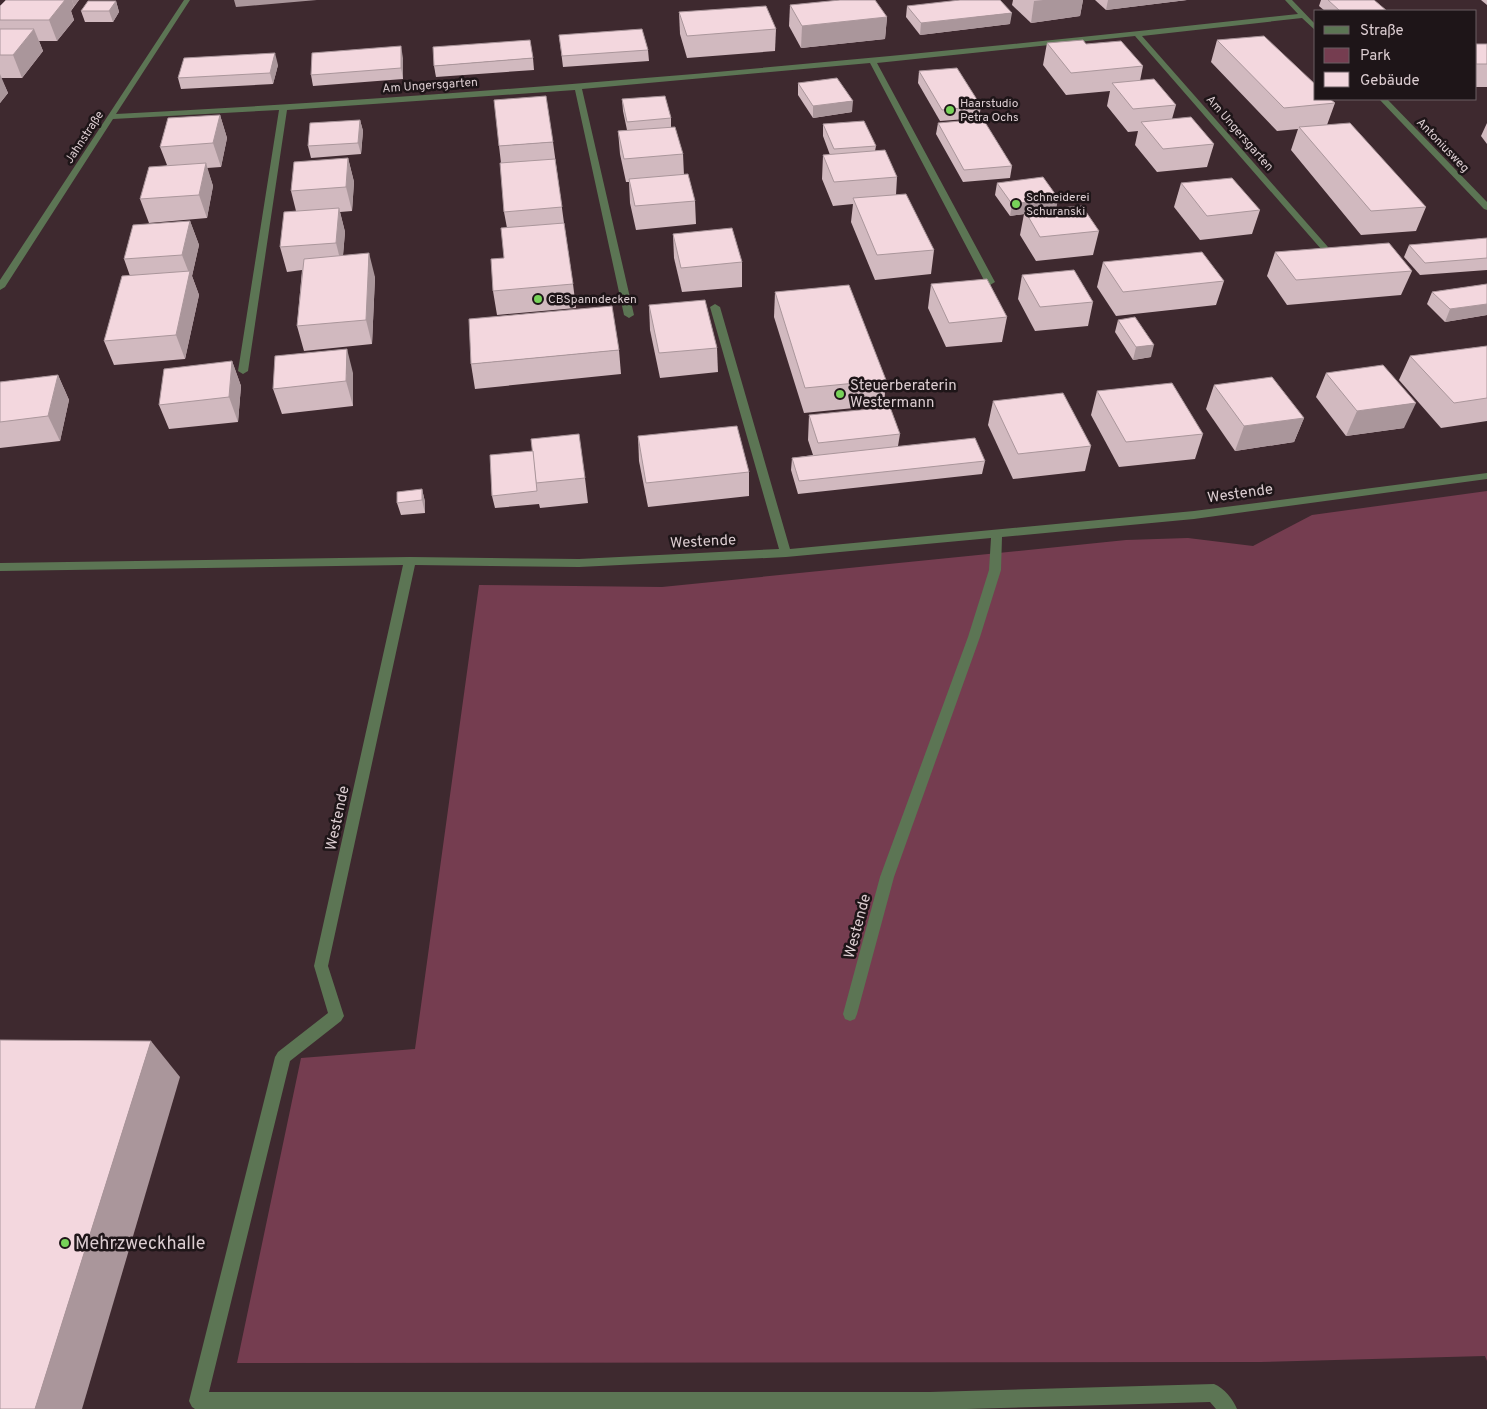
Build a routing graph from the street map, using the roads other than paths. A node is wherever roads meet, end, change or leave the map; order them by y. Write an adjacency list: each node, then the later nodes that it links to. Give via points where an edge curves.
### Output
1 (187, 0): 10 (street, Jahnstraße)
2 (1288, 0): 3 (street)
3 (1303, 16): 4 (street); 5 (street, Am Ungersgarten)
4 (1314, 27)
5 (1137, 34): 6 (street, Am Ungersgarten); 12 (street, Am Ungersgarten)
6 (872, 61): 7 (street, Am Ungersgarten); 13 (street)
7 (578, 86): 9 (street, Am Ungersgarten); 16 (street)
8 (1384, 100): 11 (street, Antoniusweg)
9 (283, 109): 10 (street, Am Ungersgarten); 17 (street)
10 (111, 116): 14 (street, Jahnstraße)
11 (1487, 207)
12 (1324, 247)
13 (990, 282)
14 (0, 287)
15 (714, 307): 20 (street)
16 (629, 315)
17 (243, 371)
18 (1487, 476): 19 (street, Westende, via 1194,515)
19 (997, 534): 20 (street, Westende); 23 (street, Westende, via 995,570 887,877)
20 (786, 553): 21 (street, Westende, via 579,563)
21 (410, 561): 22 (street, Westende); 24 (street, Westende, via 321,966 336,1016 283,1057 198,1401 930,1401 1214,1393)
22 (0, 567)
23 (850, 1014)
24 (1228, 1409)

